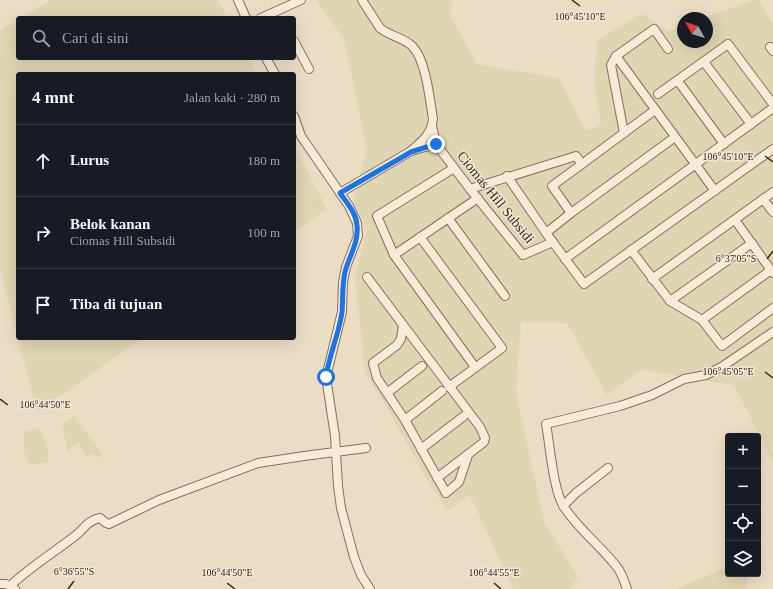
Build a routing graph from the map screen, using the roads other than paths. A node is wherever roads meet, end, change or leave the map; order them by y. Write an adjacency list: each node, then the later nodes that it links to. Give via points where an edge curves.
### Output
1 (238, 0): 5 (street)
2 (301, 0): 4 (street)
3 (362, 0): 20 (street, via 384,32 407,42 415,50 426,77)
4 (279, 15)
5 (245, 16)
6 (296, 45): 11 (street)
7 (668, 49): 8 (street, via 654,29)
8 (616, 56): 17 (street); 21 (street, via 611,65)
9 (267, 60): 12 (street)
10 (704, 62): 13 (street); 15 (street, via 728,44); 19 (street)
11 (309, 69)
12 (274, 72)
13 (678, 81): 14 (street); 24 (street)
14 (658, 94)
15 (773, 104)
16 (773, 108): 19 (street)
17 (655, 110): 21 (street); 22 (street)
18 (296, 122): 34 (street, via 301,136)
19 (751, 124): 24 (street)
20 (432, 126): 23 (street); 26 (street, via 429,134)
21 (624, 133): 27 (street)
22 (675, 137): 28 (street); 38 (street)
23 (436, 144): 26 (street); 29 (street, Ciomas Hill Subsidi)
24 (724, 144): 28 (street)
25 (773, 149): 32 (street)
26 (411, 152): 34 (street)
27 (582, 164): 30 (street, via 576,156); 38 (street, via 552,186)
28 (695, 165): 32 (street); 47 (street)
29 (454, 168): 31 (street, Ciomas Hill Subsidi); 46 (street, via 377,216)
30 (507, 176): 31 (street); 41 (street)
31 (470, 189): 35 (street, Ciomas Hill Subsidi)
32 (715, 191): 45 (street)
33 (773, 192): 36 (street)
34 (340, 193): 65 (street, via 355,217 358,236 345,273 342,312 326,377)
35 (478, 198): 39 (street); 43 (street, Ciomas Hill Subsidi, via 524,255)
36 (763, 199): 37 (street); 40 (street)
37 (773, 212)
38 (571, 213): 41 (street)
39 (448, 218): 42 (street); 51 (street)
40 (735, 220): 44 (street); 50 (street)
41 (546, 233): 43 (street)
42 (420, 237): 46 (street); 58 (street, via 502,348)
43 (553, 242): 47 (street)
44 (752, 243): 48 (street); 52 (street)
45 (631, 250): 47 (street, via 584,284); 50 (street)
46 (394, 255): 58 (street)
47 (565, 259)
48 (772, 271): 54 (street)
49 (367, 277): 55 (street)
50 (652, 279): 52 (street)
51 (505, 296)
52 (670, 301): 54 (street)
53 (773, 308): 54 (street, via 722,346)
54 (702, 320)
55 (403, 325): 59 (street); 60 (street, via 401,339 397,345 373,363 377,378)
56 (773, 332): 69 (street, via 706,375 684,379 652,395 620,406 546,424 556,483)
57 (422, 366): 60 (street)
58 (475, 367): 59 (street)
59 (445, 389): 62 (street); 66 (street, via 480,427 485,438 484,442)
60 (387, 393): 62 (street)
61 (464, 416): 64 (street)
62 (405, 420): 64 (street)
63 (366, 448): 65 (street)
64 (421, 449): 68 (street)
65 (336, 452): 71 (street, via 258,463 159,500 109,524 100,518 96,519 39,562); 72 (street, via 344,520 354,557)
66 (468, 455): 68 (street); 68 (street, via 459,482 446,493)
67 (608, 468): 69 (street)
68 (437, 478)
69 (563, 506): 73 (street, via 583,532 617,567)
70 (0, 584): 71 (street)
71 (12, 588)
72 (370, 589)
73 (627, 589)

